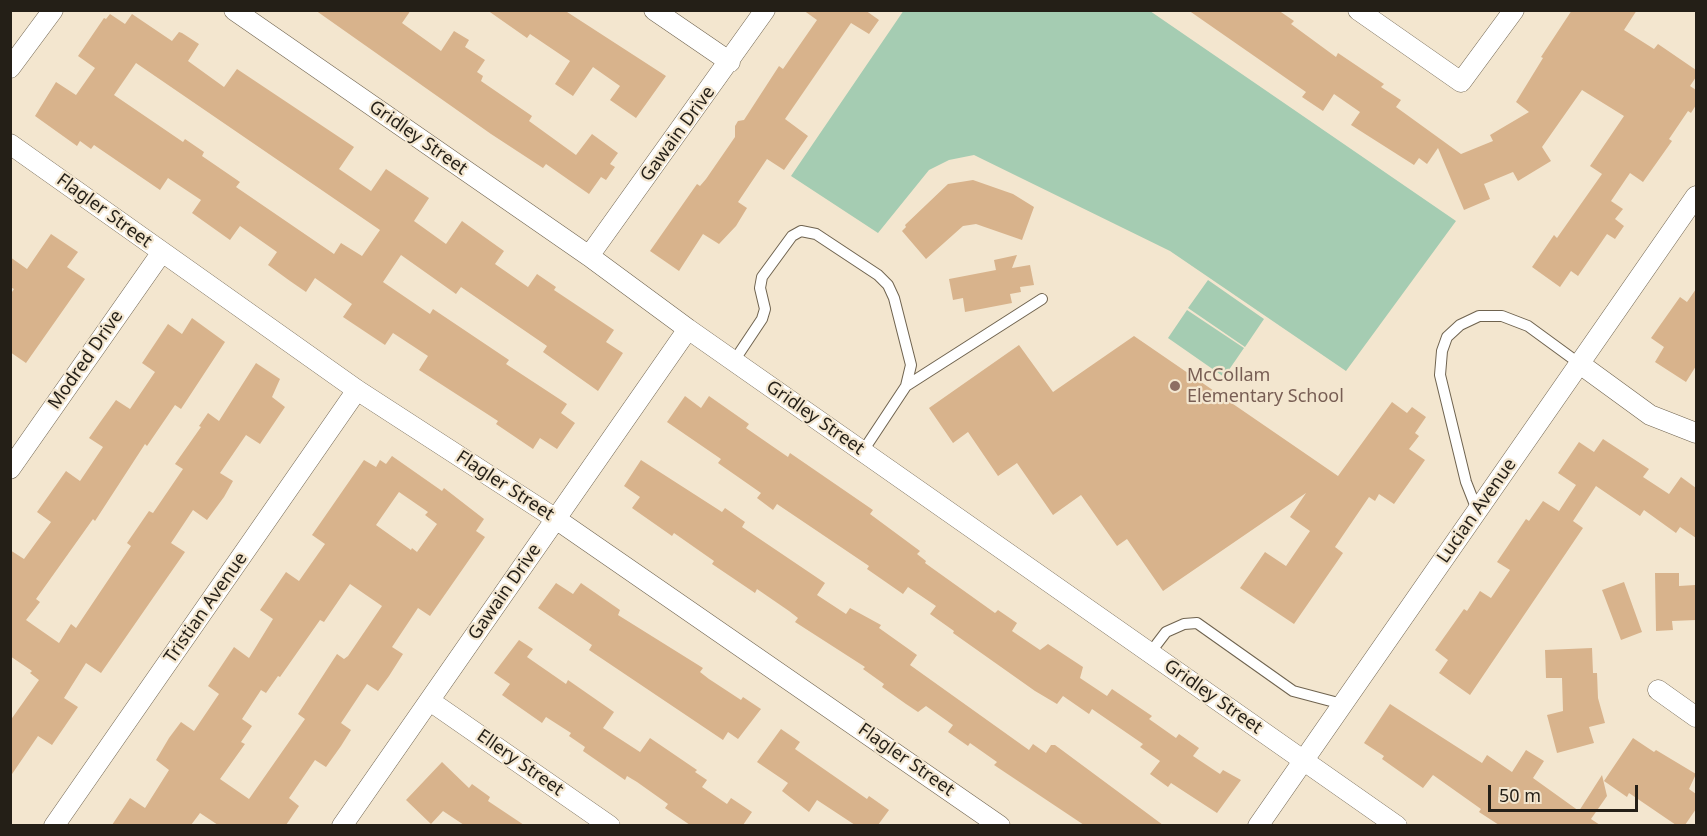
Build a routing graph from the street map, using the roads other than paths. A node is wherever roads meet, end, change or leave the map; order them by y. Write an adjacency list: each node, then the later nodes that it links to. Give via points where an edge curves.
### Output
1 (53, 10): 8 (street)
2 (234, 10): 12 (street, Gridley Street)
3 (654, 10): 7 (street)
4 (765, 10): 7 (street, Gawain Drive)
5 (1358, 10): 6 (street, via 1461,81)
6 (1515, 10)
7 (730, 62): 12 (street, Gawain Drive)
8 (10, 68)
9 (10, 144): 11 (street, Flagler Street)
10 (1696, 196): 16 (street, Lucian Avenue)
11 (162, 252): 18 (street, Flagler Street); 21 (street, Modred Drive)
12 (589, 256): 14 (street, Gridley Street)
13 (1042, 299): 17 (lane)
14 (688, 329): 15 (street, Gridley Street); 23 (street, Gawain Drive)
15 (734, 361): 17 (lane, via 762,320 762,277 792,236 801,231 816,234 888,285 911,365); 20 (street, Gridley Street)
16 (1580, 364): 19 (street, via 1650,415); 22 (street, Lucian Avenue); 22 (lane, via 1528,326 1502,316 1479,316 1447,337 1440,375 1466,482)
17 (906, 386): 20 (lane)
18 (357, 390): 23 (street, Flagler Street); 30 (street, Tristian Avenue)
19 (1696, 433)
20 (863, 451): 24 (street, Gridley Street)
21 (10, 469)
22 (1477, 510): 27 (street, Lucian Avenue)
23 (556, 519): 26 (street, Gawain Drive); 33 (street, Flagler Street)
24 (1150, 653): 27 (lane, via 1166,632 1197,623 1293,691); 29 (street, Gridley Street)
25 (1658, 690): 28 (street)
26 (430, 701): 31 (street, Gawain Drive); 32 (street, Ellery Street)
27 (1342, 704): 29 (street, Lucian Avenue)
28 (1696, 717)
29 (1304, 760): 34 (street, Lucian Avenue); 35 (street, Gridley Street)
30 (54, 825)
31 (342, 825)
32 (610, 825)
33 (1000, 825)
34 (1258, 825)
35 (1397, 825)

